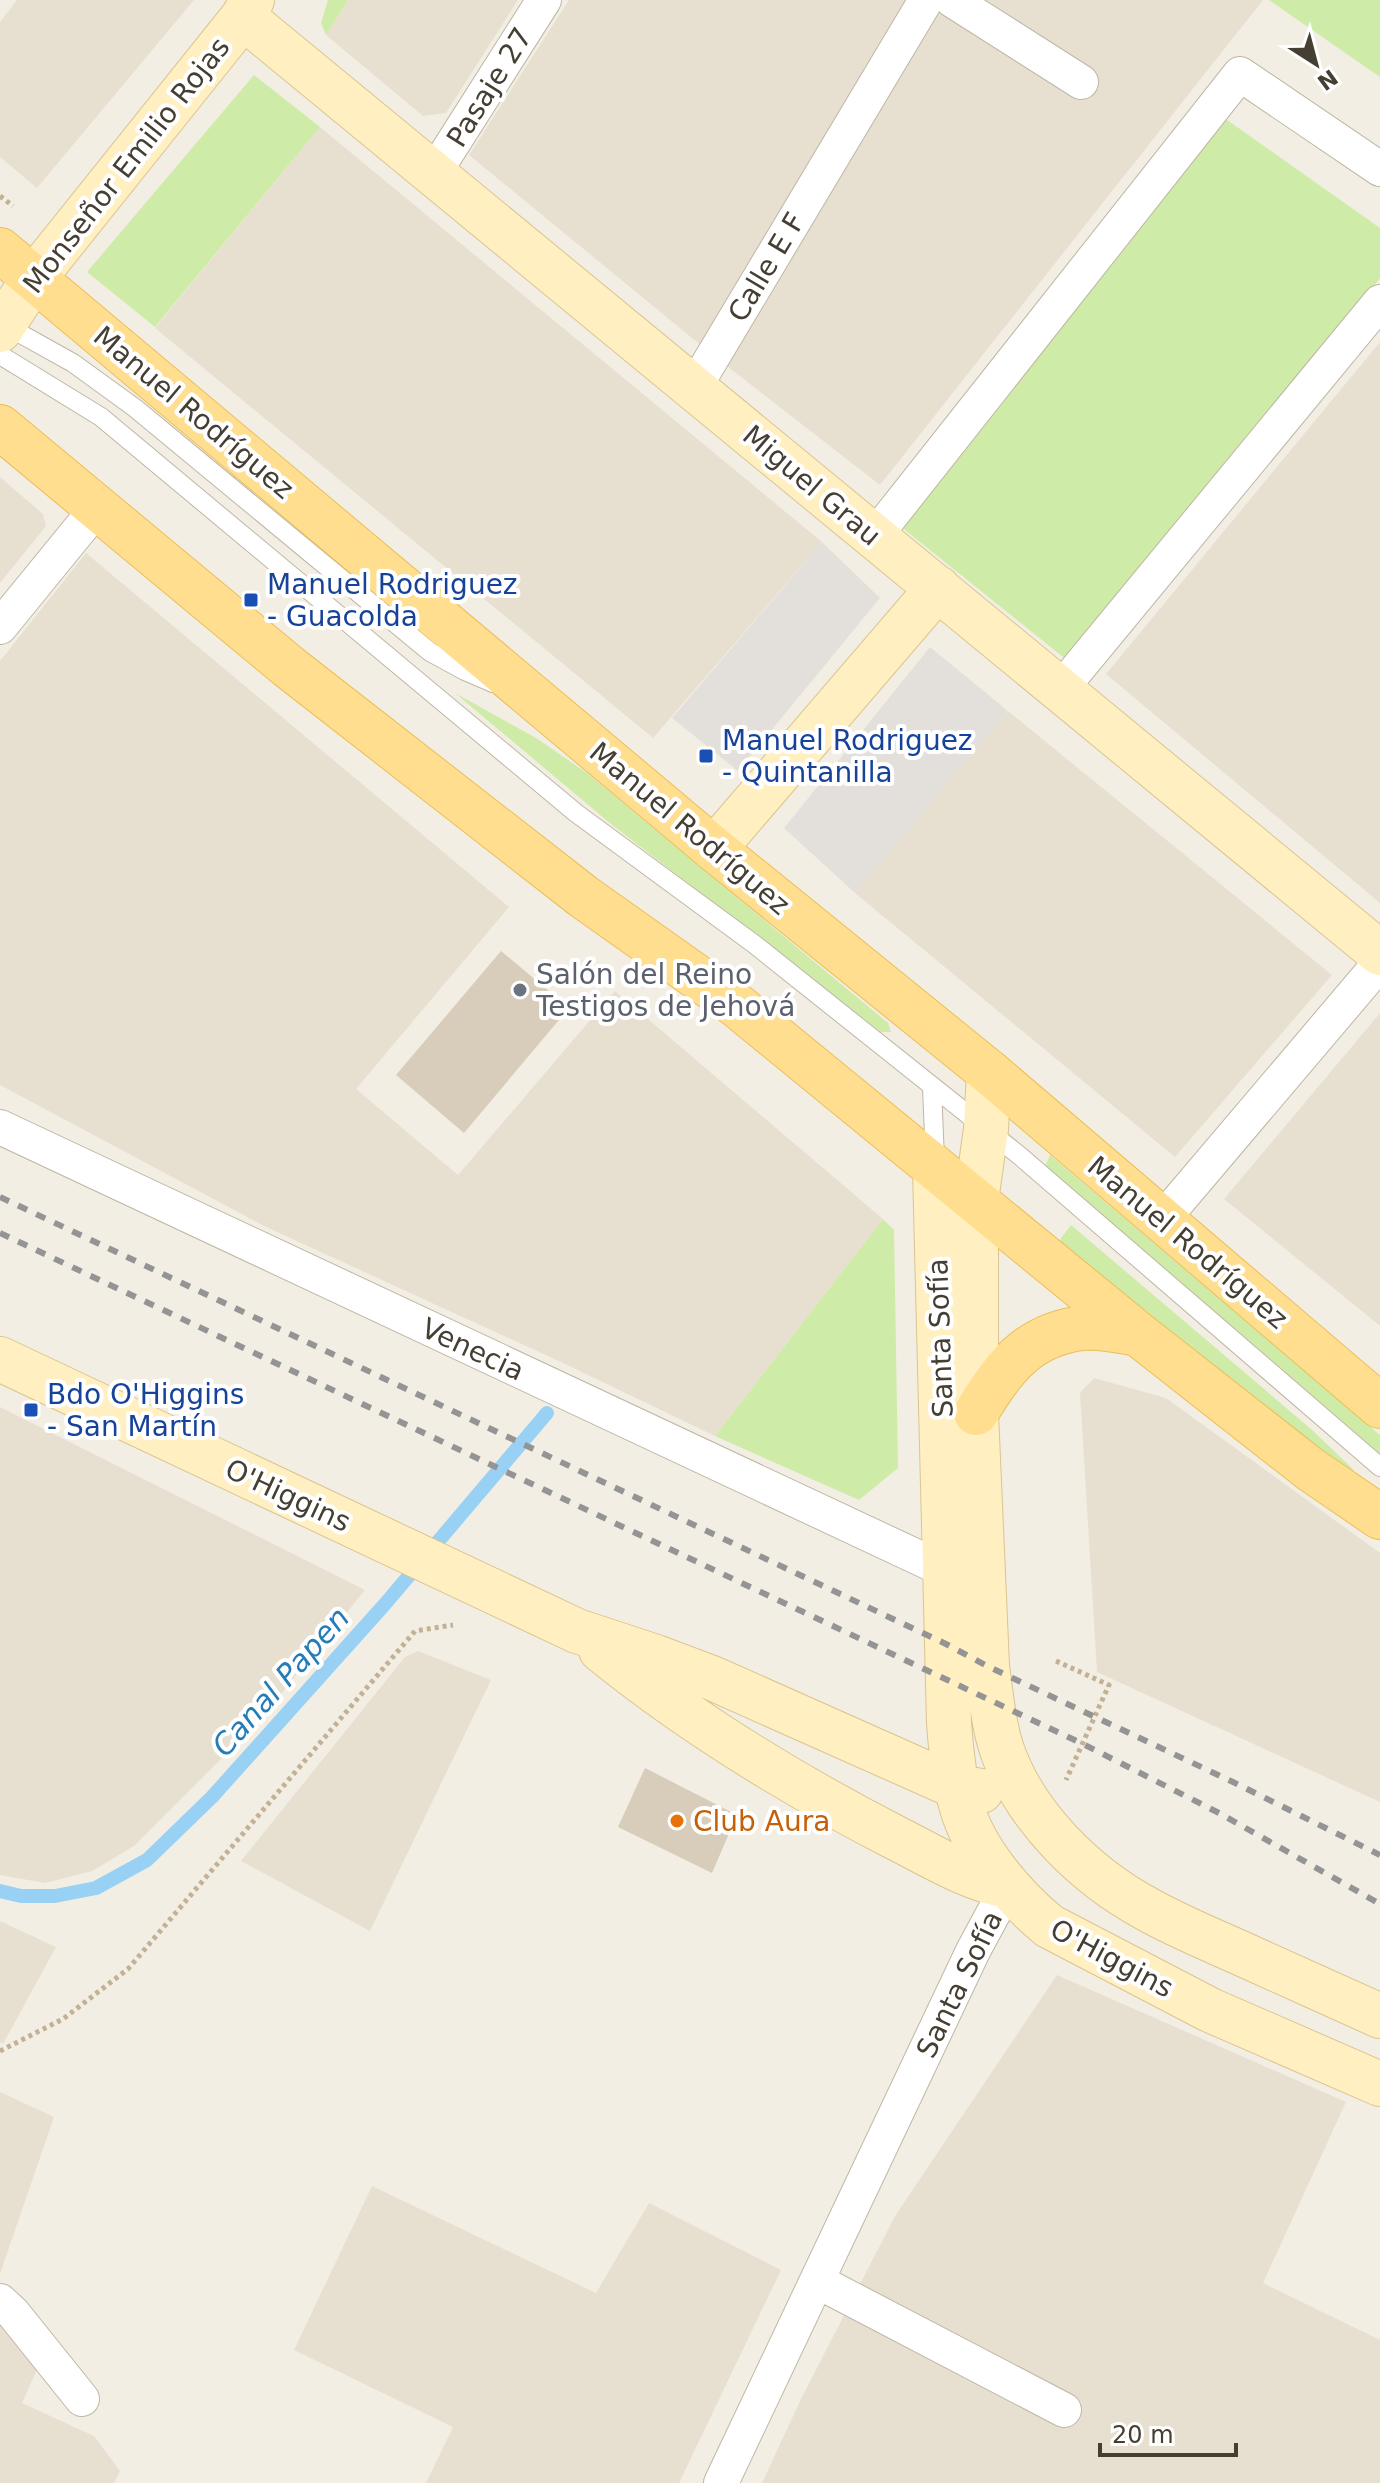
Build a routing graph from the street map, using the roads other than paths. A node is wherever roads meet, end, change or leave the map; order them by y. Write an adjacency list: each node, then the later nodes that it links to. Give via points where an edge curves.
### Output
1 (544, 0): 7 (street, Pasaje 27)
2 (926, 0): 12 (street, Calle E F)
3 (952, 0): 5 (street)
4 (248, 9): 7 (street, Miguel Grau); 9 (street, Monseñor Emilio Rojas)
5 (1081, 82)
6 (1380, 169): 15 (street, via 1240,74)
7 (434, 173): 12 (street, Miguel Grau)
8 (0, 250): 9 (main road, Manuel Rodríguez)
9 (34, 278): 11 (street, Monseñor Emilio Rojas); 19 (main road, Manuel Rodríguez)
10 (1380, 302): 18 (street)
11 (1, 333): 19 (lane, via 73,363 135,408 430,652); 24 (lane, via 576,813 754,944)
12 (694, 388): 15 (street, Miguel Grau)
13 (0, 427): 14 (main road)
14 (97, 508): 17 (street); 27 (main road, via 289,667 559,878 735,1004)
15 (874, 537): 16 (street, Miguel Grau)
16 (938, 588): 18 (street, Miguel Grau); 20 (street)
17 (0, 627)
18 (1060, 690): 21 (street, Miguel Grau)
19 (537, 700): 20 (main road, Manuel Rodríguez)
20 (714, 849): 23 (main road, Manuel Rodríguez)
21 (1380, 953)
22 (1380, 963): 29 (street)
23 (989, 1072): 26 (street, Santa Sofía); 29 (main road, Manuel Rodríguez)
24 (932, 1087): 26 (lane); 27 (lane)
25 (0, 1127): 36 (street, Venecia)
26 (986, 1129): 28 (street, Santa Sofía); 34 (lane)
27 (935, 1169): 28 (main road); 36 (street, Santa Sofía)
28 (976, 1201): 30 (main road); 33 (street, Santa Sofía)
29 (1162, 1220): 32 (main road, Manuel Rodríguez)
30 (1138, 1334): 33 (main road, via 1084,1328 1049,1335 1006,1368); 35 (main road)
31 (0, 1359): 37 (street, O'Higgins)
32 (1380, 1406)
33 (976, 1413): 39 (street, Santa Sofía, via 991,1701 1001,1749)
34 (1380, 1467)
35 (1380, 1517)
36 (947, 1571): 38 (street, Santa Sofía, via 949,1723)
37 (577, 1631): 38 (street, O'Higgins, via 712,1678); 41 (street, O'Higgins, via 697,1723 788,1780)
38 (957, 1787): 39 (street, O'Higgins); 40 (street, Santa Sofía)
39 (1044, 1794): 40 (street); 43 (street, via 1066,1847 1146,1909)
40 (971, 1831): 41 (street, via 935,1847); 42 (street, Santa Sofía)
41 (915, 1848): 42 (street, O'Higgins, via 987,1882)
42 (1008, 1886): 44 (street, O'Higgins, via 1025,1907 1082,1946 1210,2010); 45 (street, Santa Sofía)
43 (1380, 2016)
44 (1380, 2084)
45 (817, 2281): 48 (street); 49 (street, Santa Sofía)
46 (0, 2301): 47 (street)
47 (82, 2399)
48 (1064, 2410)
49 (721, 2483)

